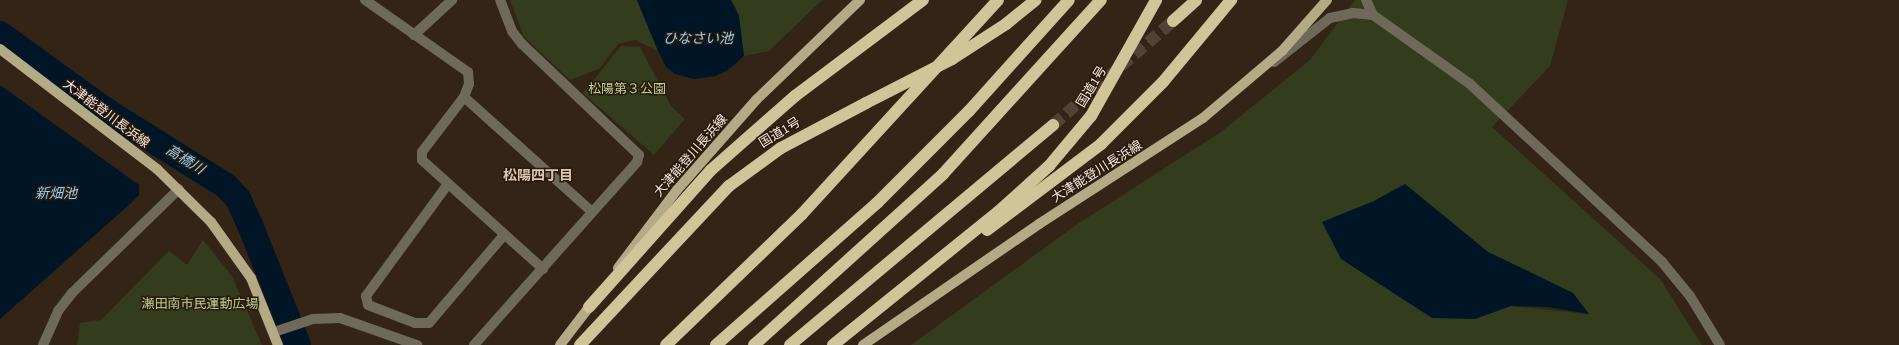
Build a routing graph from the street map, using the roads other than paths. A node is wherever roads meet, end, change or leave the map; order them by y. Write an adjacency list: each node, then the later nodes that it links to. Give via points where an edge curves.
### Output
1 (365, 0): 17 (street)
2 (452, 0): 17 (street)
3 (500, 0): 24 (street, via 512,31 522,44 639,155)
4 (860, 0): 28 (main road, 大津能登川長浜線, via 796,59 718,143 665,206)
5 (923, 0): 28 (highway, via 795,96 711,170)
6 (998, 0): 36 (highway, via 802,214)
7 (1036, 0): 35 (highway, 国道1号, bridge, via 1006,24 952,59 781,148 729,186)
8 (1069, 0): 37 (highway, via 969,111 877,203)
9 (1100, 0): 38 (highway, via 943,174)
10 (1156, 0): 27 (highway, 国道1号, via 1111,84 1072,141 1003,208)
11 (1196, 0): 16 (highway)
12 (1231, 0): 27 (highway, via 1168,77 1101,144 1034,197)
13 (1327, 0): 19 (main road, 大津能登川長浜線)
14 (1366, 0): 15 (street)
15 (1373, 15): 19 (street, via 1353,13 1330,18); 42 (street, via 1470,84 1662,262 1690,296)
16 (1173, 21)
17 (414, 34): 20 (street, via 468,72 469,84)
18 (0, 50): 23 (main road, 大津能登川長浜線)
19 (1263, 69): 41 (main road, 大津能登川長浜線, via 1203,118 1039,224)
20 (464, 97): 22 (street, via 422,152 422,160); 24 (street)
21 (1053, 125): 39 (highway)
22 (448, 184): 25 (street); 25 (street, via 366,296 368,305 415,323 429,323)
23 (179, 190): 29 (main road, 大津能登川長浜線, via 230,246 251,278); 30 (street, via 72,293 58,310)
24 (592, 212): 26 (street)
25 (504, 235): 26 (street)
26 (543, 269): 33 (street)
27 (883, 303): 40 (highway, 国道1号)
28 (589, 307): 34 (main road, 大津能登川長浜線)
29 (278, 331): 31 (main road, 大津能登川長浜線); 32 (street, via 313,319 340,318)
30 (43, 345)
31 (278, 345)
32 (417, 345)
33 (474, 345)
34 (560, 345)
35 (580, 345)
36 (666, 345)
37 (716, 345)
38 (754, 345)
39 (790, 345)
40 (833, 345)
41 (863, 345)
42 (1720, 345)

